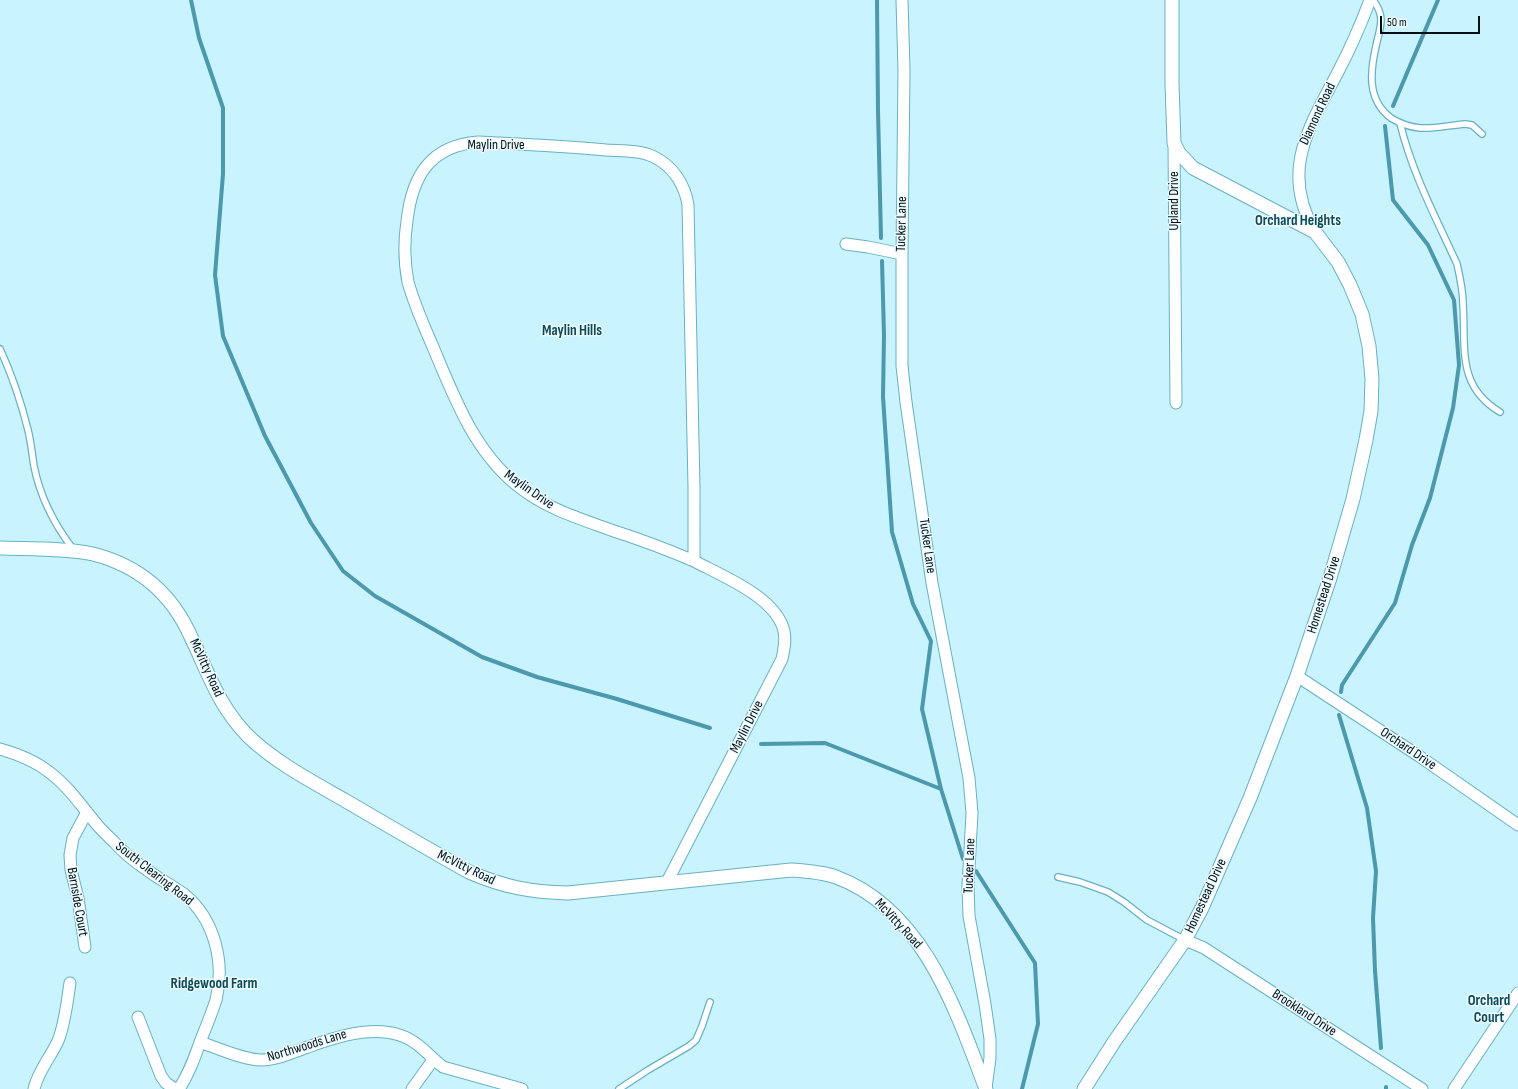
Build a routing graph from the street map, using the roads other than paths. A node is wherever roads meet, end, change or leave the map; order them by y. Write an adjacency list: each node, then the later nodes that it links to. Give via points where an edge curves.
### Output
1 (902, 0): 10 (street, Tucker Lane)
2 (1172, 0): 7 (street, Upland Drive)
3 (1370, 0): 8 (street, Diamond Road, via 1344,61 1306,136 1300,159 1299,191 1303,208)
4 (1373, 0): 5 (lane, via 1381,14 1382,25 1373,65 1372,91 1379,107)
5 (1400, 123): 6 (lane, via 1420,128 1465,124 1472,125); 13 (lane, via 1415,174 1461,280 1464,361 1468,375 1476,391)
6 (1482, 134)
7 (1174, 143): 8 (street, Homestead Drive, via 1179,153 1193,168); 12 (street, Upland Drive)
8 (1315, 232): 17 (street, Homestead Drive, via 1338,262 1362,314 1369,346 1372,398 1366,440 1352,499 1330,578)
9 (846, 244): 10 (street)
10 (902, 254): 31 (street, Tucker Lane, via 902,366 906,402 932,583 969,778 972,813 969,916 990,1039)
11 (0, 349): 15 (lane, via 23,410 39,486 59,531)
12 (1176, 403)
13 (1500, 412)
14 (0, 548): 15 (street, McVitty Road)
15 (74, 551): 22 (street, McVitty Road, via 113,560 150,582 166,596 192,637 220,701 262,748 330,792 469,872 505,886 542,892 568,893)
16 (694, 561): 16 (street, Maylin Drive, via 688,205 683,186 676,174 654,157 642,153 592,148 478,142 452,147 439,154 420,173 415,184 405,235 405,258 408,282 416,306 447,380 474,435 499,469 538,500 560,512); 22 (street, Maylin Drive, via 764,600 780,620 785,644 782,659)
17 (1297, 676): 20 (street, Orchard Drive); 23 (street, Homestead Drive, via 1250,798 1202,908)
18 (0, 749): 19 (street, South Clearing Road, via 33,761 50,772)
19 (87, 812): 24 (street, Barnside Court, via 73,838 70,855 70,870 78,898); 29 (street, South Clearing Road, via 121,850 184,895 205,918 217,947 219,967 216,1000)
20 (1518, 825)
21 (1058, 877): 23 (lane, via 1108,892 1147,920)
22 (667, 882): 31 (street, McVitty Road, via 776,871 811,871 835,876 870,894 906,929 936,970 963,1028)
23 (1185, 940): 38 (street, Homestead Drive); 39 (street, Brookland Drive, via 1204,948)
24 (85, 947)
25 (70, 983): 32 (street, via 58,1040 36,1079)
26 (1518, 992): 40 (street)
27 (710, 1002): 37 (lane, via 696,1040)
28 (138, 1017): 33 (street, via 162,1076 166,1083)
29 (200, 1042): 30 (street, Northwoods Lane, via 250,1059 261,1060 275,1058 336,1036 372,1031 392,1033 406,1038 418,1045); 34 (street, South Clearing Road, via 188,1076)
30 (433, 1060): 35 (street); 36 (street, Northwoods Lane, via 457,1072)
31 (986, 1088)
32 (34, 1089)
33 (175, 1089)
34 (179, 1089)
35 (412, 1089)
36 (522, 1089)
37 (619, 1089)
38 (1084, 1089)
39 (1422, 1089)
40 (1454, 1089)

